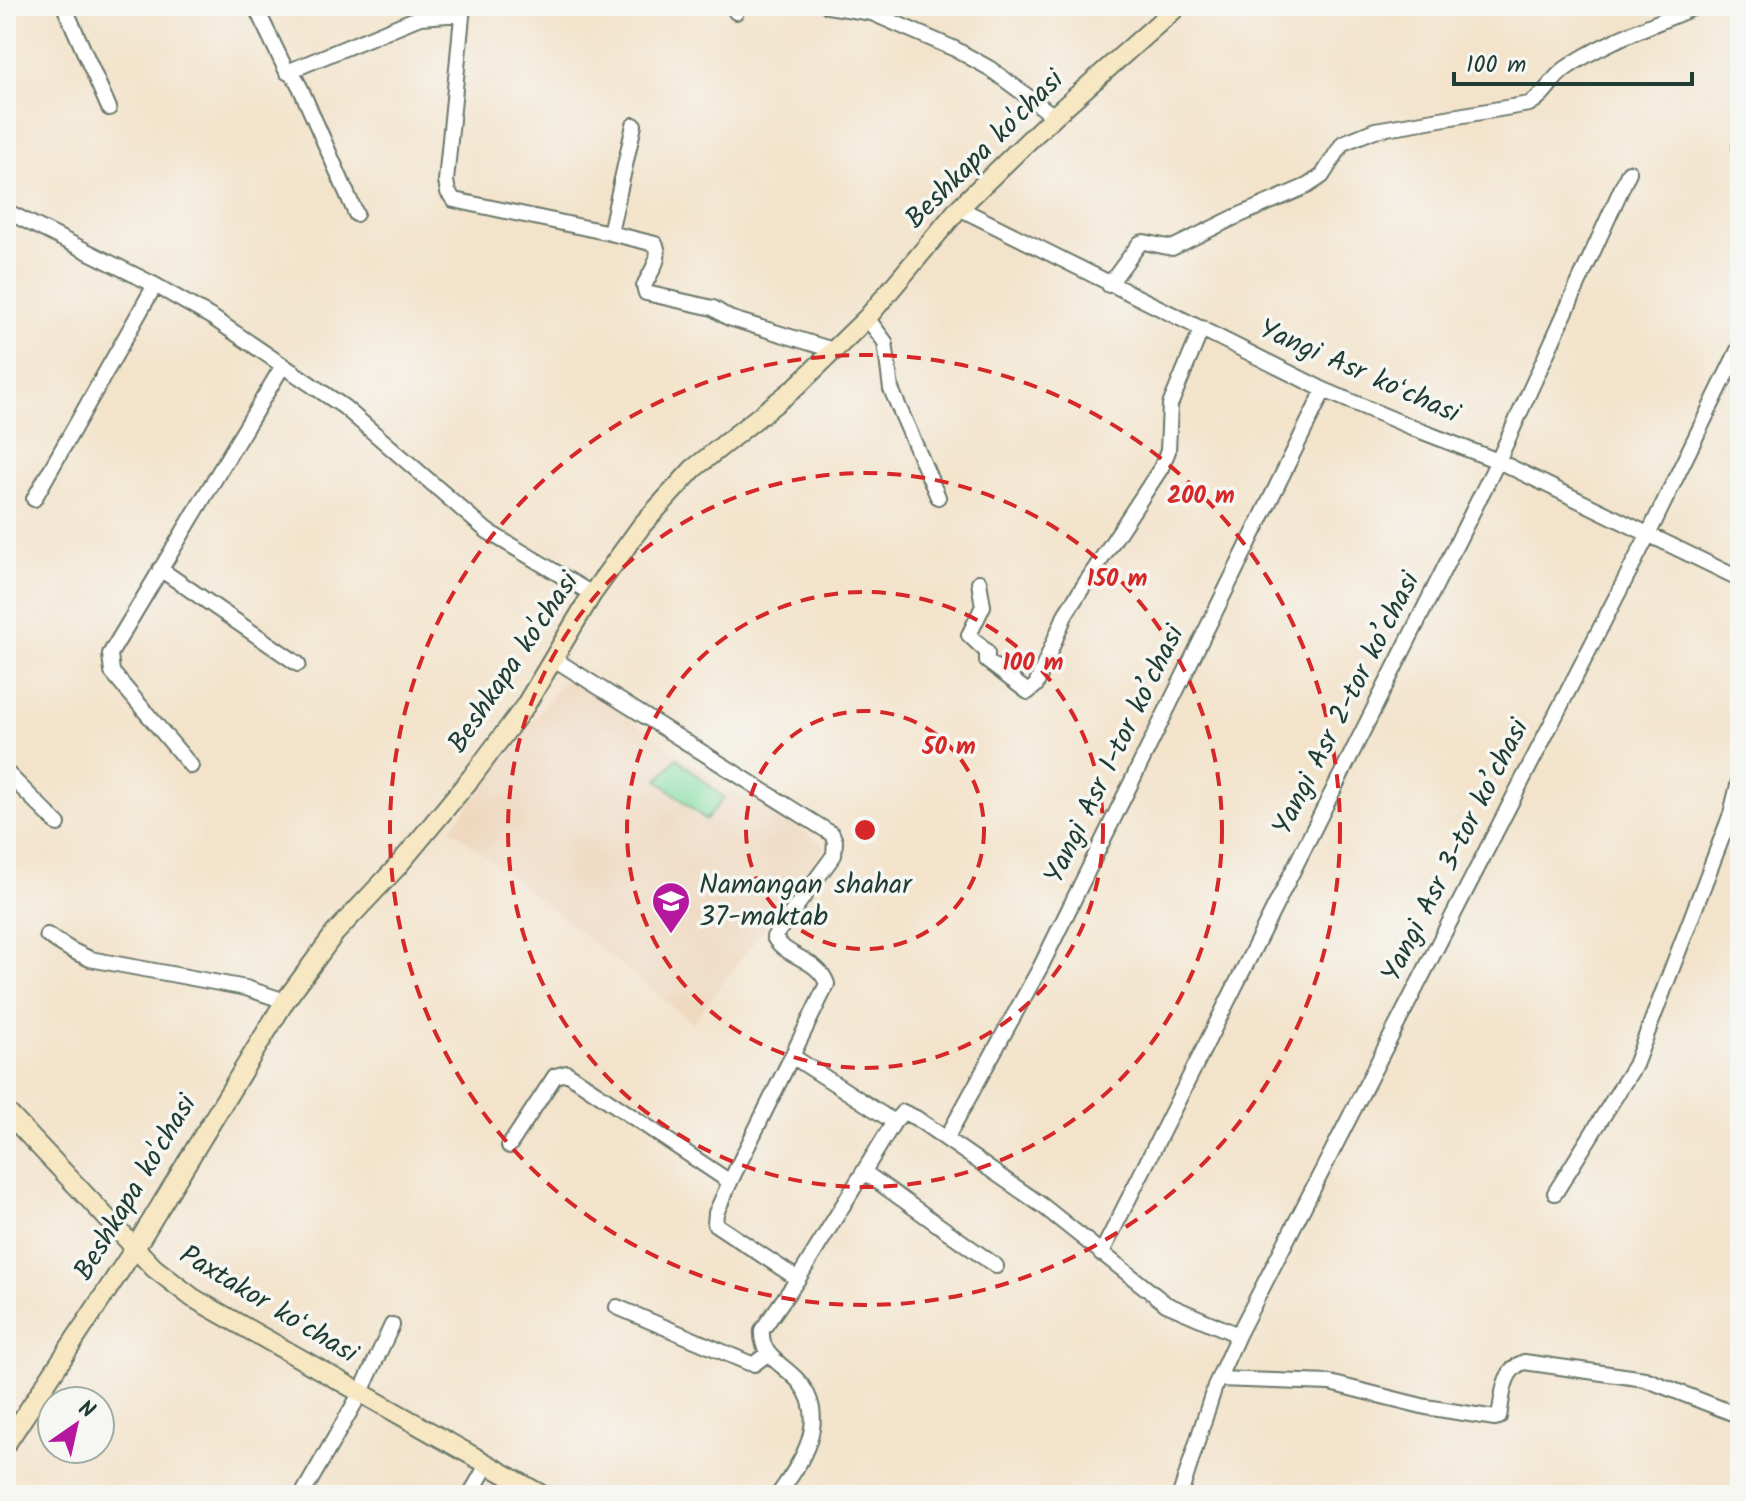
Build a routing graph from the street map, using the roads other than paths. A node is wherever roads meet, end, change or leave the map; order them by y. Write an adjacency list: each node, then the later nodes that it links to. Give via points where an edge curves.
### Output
1 (64, 6): 8 (street)
2 (255, 6): 7 (street)
3 (828, 6): 9 (street, via 872,13 955,49)
4 (1178, 6): 9 (street, Beshkapa ko'chasi)
5 (1697, 6): 17 (street, via 1592,53 1564,70 1529,104 1356,136 1343,143 1322,176 1307,186 1172,248 1140,243)
6 (462, 10): 7 (street, via 420,17); 15 (street, via 448,192 454,200)
7 (287, 72): 13 (street, via 300,87)
8 (109, 108)
9 (1054, 116): 12 (street, Beshkapa ko'chasi)
10 (634, 125): 15 (street)
11 (1629, 172): 24 (street, Yangi Asr 2-tor koʼchasi)
12 (959, 208): 17 (street, Yangi Asr koʻchasi); 18 (street, Beshkapa ko'chasi)
13 (356, 214)
14 (8, 216): 16 (street)
15 (610, 233): 21 (street, via 655,244 658,256 644,286 646,293 713,308 729,318)
16 (155, 285): 22 (street); 26 (street)
17 (1109, 285): 19 (street, Yangi Asr koʻchasi)
18 (867, 318): 21 (street, Beshkapa ko'chasi); 25 (street, via 885,342 891,389)
19 (1202, 328): 23 (street, Yangi Asr koʻchasi); 30 (street, via 1170,405 1168,451 1161,468 1066,613 1036,685 1028,692 987,661 987,652 969,635 983,606)
20 (1740, 346): 27 (street, Yangi Asr 3-tor koʼchasi)
21 (833, 350): 31 (street, Beshkapa ko'chasi, via 667,494)
22 (282, 367): 28 (street); 31 (street, via 344,407 487,531)
23 (1324, 390): 24 (street, Yangi Asr koʻchasi); 44 (street, Yangi Asr 1-tor koʼchasi, via 1041,966)
24 (1498, 461): 27 (street, Yangi Asr koʻchasi); 50 (street, Yangi Asr 2-tor koʼchasi)
25 (938, 497)
26 (34, 499)
27 (1649, 533): 29 (street, Yangi Asr koʻchasi); 55 (street, Yangi Asr 3-tor koʼchasi)
28 (160, 569): 33 (street); 34 (street, via 109,663)
29 (1740, 579)
30 (979, 582)
31 (592, 594): 32 (street, Beshkapa ko'chasi)
32 (554, 659): 40 (street, Beshkapa ko'chasi, via 471,778 335,933); 41 (street, via 832,834 834,855 774,937 824,974 827,984)
33 (298, 664)
34 (191, 766)
35 (6, 772): 38 (street)
36 (1740, 777): 37 (street)
37 (1735, 816): 48 (street, via 1635,1065)
38 (58, 824)
39 (47, 935): 40 (street, via 90,959 231,984)
40 (285, 1001): 49 (street, Beshkapa ko'chasi)
41 (792, 1056): 43 (street); 47 (street)
42 (6, 1111): 49 (street, Paxtakor koʻchasi)
43 (894, 1122): 44 (street, via 908,1114); 46 (street)
44 (946, 1139): 50 (street)
45 (509, 1146): 47 (street, via 555,1076 567,1073)
46 (864, 1172): 51 (street); 52 (street)
47 (730, 1182): 52 (street, via 715,1224)
48 (1555, 1193)
49 (135, 1248): 58 (street, Paxtakor koʻchasi, via 193,1298); 60 (street, Beshkapa ko'chasi)
50 (1101, 1254): 55 (street, via 1166,1304)
51 (996, 1266)
52 (798, 1279): 56 (street, via 762,1330)
53 (617, 1307): 56 (street, via 749,1363)
54 (392, 1325): 58 (street)
55 (1238, 1335): 57 (street, Yangi Asr 3-tor koʼchasi)
56 (767, 1354): 66 (street, via 800,1383 811,1409 803,1460)
57 (1218, 1379): 59 (street, via 1330,1383 1495,1418 1508,1375 1524,1362 1645,1379); 67 (street, Yangi Asr 3-tor koʼchasi)
58 (360, 1394): 62 (street, Paxtakor koʻchasi); 63 (street)
59 (1740, 1416)
60 (12, 1425): 61 (street, Beshkapa ko'chasi)
61 (6, 1444)
62 (487, 1465): 64 (street); 65 (street, Paxtakor koʻchasi)
63 (302, 1495)
64 (470, 1495)
65 (542, 1495)
66 (778, 1495)
67 (1180, 1495)

